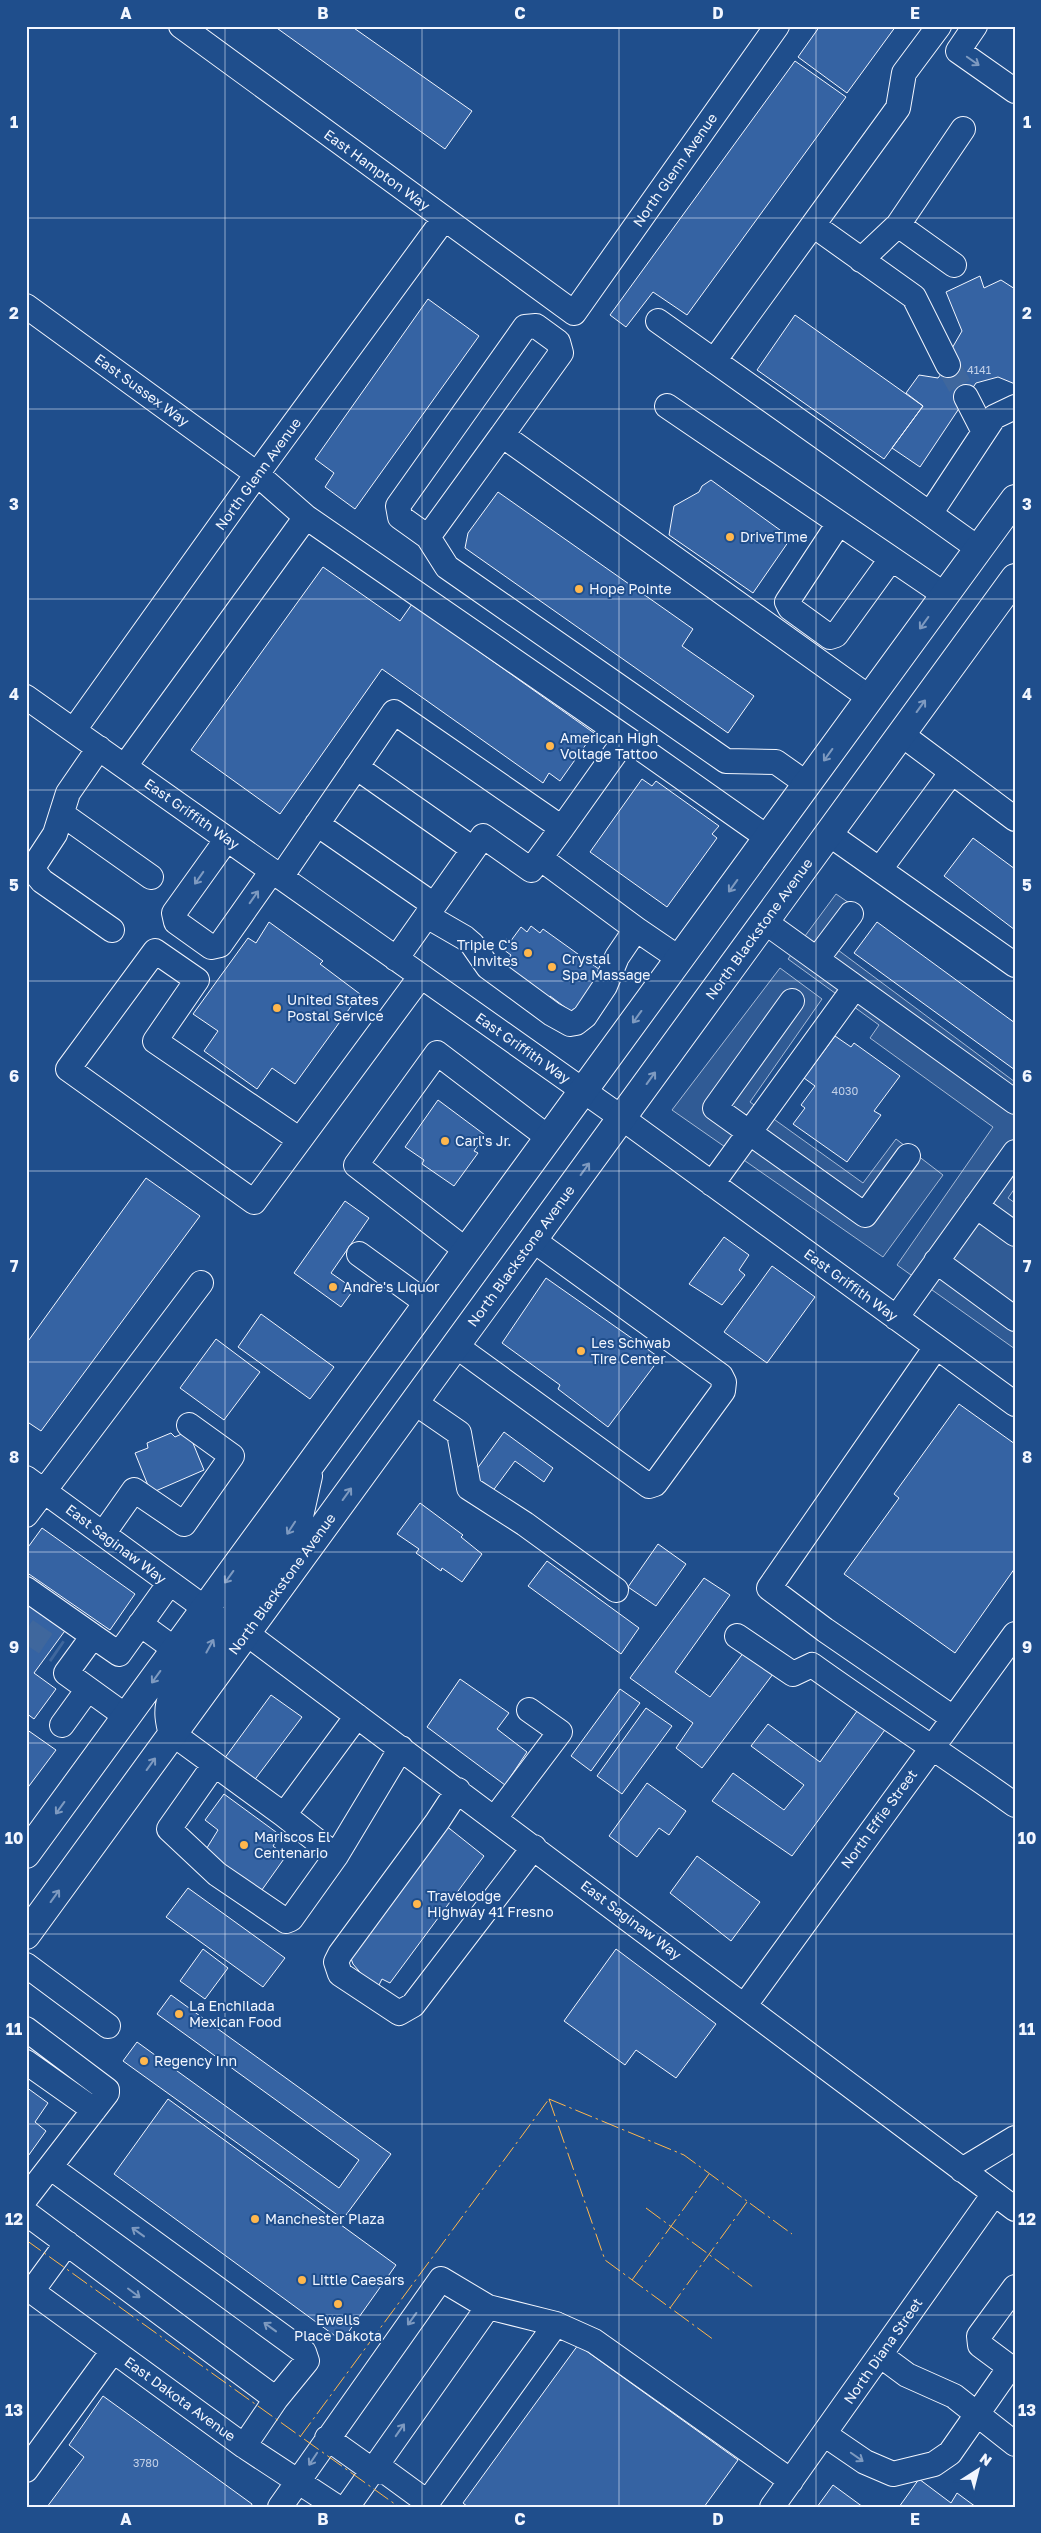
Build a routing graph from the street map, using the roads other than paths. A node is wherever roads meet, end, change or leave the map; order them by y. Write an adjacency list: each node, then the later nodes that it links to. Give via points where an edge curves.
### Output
1 (181, 26): 7 (street, East Hampton Way)
2 (777, 26): 13 (street, North Glenn Avenue)
3 (938, 26): 8 (street, via 904,73 898,108)
4 (975, 26): 5 (street, one-way to 5, via 958,50)
5 (1015, 91)
6 (963, 129): 9 (street)
7 (444, 219): 13 (street, East Hampton Way); 22 (street, North Glenn Avenue)
8 (813, 225): 10 (street); 15 (street)
9 (898, 225): 10 (street); 11 (street)
10 (861, 260): 16 (street, via 914,297)
11 (954, 265)
12 (26, 306): 22 (street, East Sussex Way)
13 (574, 313)
14 (658, 321): 15 (street)
15 (714, 361): 24 (street)
16 (948, 365)
17 (966, 397): 20 (street)
18 (667, 406): 26 (street)
19 (1015, 407): 20 (street, via 994,417)
20 (984, 432): 24 (street)
21 (502, 435): 27 (street); 27 (street, via 561,353 558,342 536,326 525,327 398,506 400,517); 33 (street)
22 (257, 474): 25 (street, East Sussex Way); 34 (street, North Glenn Avenue)
23 (1015, 499): 28 (main road)
24 (930, 514): 28 (street)
25 (306, 517): 36 (street, East Sussex Way); 38 (street)
26 (839, 524): 29 (street); 29 (street, via 787,602 790,608 830,637 836,635)
27 (428, 537): 41 (street, via 447,567 726,761 776,762)
28 (979, 549): 31 (main road)
29 (891, 559): 31 (street)
30 (1015, 578): 35 (main road, North Blackstone Avenue, one-way to 30)
31 (945, 595): 33 (main road, one-way to 33)
32 (26, 697): 34 (street, East Griffith Way)
33 (870, 698): 41 (main road, one-way to 41)
34 (74, 730): 37 (street, East Griffith Way)
35 (901, 734): 40 (street); 46 (main road, North Blackstone Avenue)
36 (626, 738): 45 (street); 47 (street, East Sussex Way)
37 (100, 748): 38 (street, East Griffith Way); 42 (street, via 68,793)
38 (125, 766): 48 (street, East Griffith Way)
39 (356, 767): 44 (street); 45 (street, via 394,712); 49 (street)
40 (952, 772): 43 (street); 52 (street)
41 (807, 784): 47 (main road)
42 (62, 814): 51 (street, via 55,834); 54 (street)
43 (1015, 819)
44 (317, 824): 53 (street); 55 (street)
45 (562, 828): 50 (street)
46 (829, 834): 52 (street); 57 (main road, North Blackstone Avenue)
47 (768, 838): 61 (main road, one-way to 61)
48 (227, 839): 53 (street, East Griffith Way); 53 (street, one-way to 53, via 174,913 176,922 211,947 220,945)
49 (473, 849): 50 (street, via 482,836 531,870); 55 (street)
50 (540, 858): 58 (street)
51 (29, 867): 59 (street, via 42,881)
52 (880, 869): 63 (street)
53 (276, 874): 60 (street, East Griffith Way)
54 (151, 877)
55 (430, 910): 58 (street, via 472,944 488,967 570,1024 584,1016 605,986 616,957); 60 (street)
56 (851, 914): 62 (street)
57 (765, 922): 62 (street); 69 (main road, North Blackstone Avenue, one-way to 57)
58 (636, 929): 61 (street)
59 (112, 930)
60 (396, 958): 64 (street, East Griffith Way)
61 (680, 959): 67 (main road, one-way to 67)
62 (817, 959): 65 (street)
63 (1015, 966)
64 (421, 976): 67 (street, East Griffith Way); 72 (street)
65 (855, 987): 68 (street); 70 (street)
66 (792, 1001): 70 (street, via 715,1108)
67 (584, 1091): 69 (street, East Griffith Way); 71 (main road)
68 (1015, 1102)
69 (622, 1118): 75 (street, East Griffith Way); 78 (main road, North Blackstone Avenue, one-way to 69)
70 (750, 1132): 74 (street, via 865,1215); 75 (street)
71 (550, 1138): 79 (main road); 79 (street, via 437,1053 356,1165)
72 (300, 1140): 72 (street, via 254,1202 68,1069 155,951 197,980 155,1041)
73 (1015, 1152): 76 (street)
74 (908, 1156)
75 (712, 1184): 84 (street, East Griffith Way)
76 (976, 1206): 77 (street); 81 (street)
77 (1015, 1234)
78 (533, 1240): 86 (main road, North Blackstone Avenue); 86 (street, via 721,1376 723,1392 654,1484 649,1486)
79 (467, 1251): 83 (main road)
80 (359, 1254): 83 (street)
81 (936, 1261): 84 (street); 85 (street)
82 (201, 1283): 92 (street)
83 (428, 1304): 91 (main road)
84 (896, 1318): 87 (street, East Griffith Way)
85 (1015, 1319)
86 (456, 1346): 88 (main road, North Blackstone Avenue)
87 (936, 1347): 89 (street, East Griffith Way); 109 (street, via 769,1588)
88 (414, 1402): 97 (street, via 459,1433 469,1488); 100 (main road, North Blackstone Avenue, one-way to 88)
89 (1015, 1404)
90 (189, 1424): 94 (street, via 232,1456 184,1524 134,1490)
91 (311, 1465): 98 (main road, one-way to 98); 100 (main road, one-way to 100, via 299,1516 238,1606 237,1621)
92 (35, 1484): 93 (street); 94 (street, East Saginaw Way)
93 (26, 1515)
94 (103, 1534): 95 (street, East Saginaw Way)
95 (169, 1584): 98 (street, East Saginaw Way); 99 (street)
96 (26, 1589): 102 (street)
97 (616, 1590)
98 (206, 1609): 104 (main road); 111 (main road, one-way to 98, via 169,1717 171,1700 208,1650 216,1631 215,1619)
99 (140, 1624): 102 (street, via 119,1654); 104 (street)
100 (246, 1632): 107 (street, East Saginaw Way); 111 (main road, North Blackstone Avenue)
101 (1015, 1634): 109 (street, North Effie Street)
102 (93, 1636): 105 (street, via 66,1658 66,1673)
103 (737, 1636): 112 (street, via 793,1674 812,1665 901,1729)
104 (176, 1650): 108 (main road, one-way to 108)
105 (88, 1689): 108 (street); 110 (street)
106 (529, 1710): 118 (street, via 560,1732)
107 (357, 1716): 113 (street, East Saginaw Way); 117 (street)
108 (127, 1717): 120 (main road, one-way to 120)
109 (953, 1718): 112 (street, North Effie Street)
110 (62, 1725)
111 (173, 1734): 114 (street); 122 (main road, North Blackstone Avenue, one-way to 111)
112 (932, 1746): 116 (street); 124 (street, North Effie Street)
113 (401, 1748): 115 (street, East Saginaw Way); 121 (street)
114 (214, 1765): 117 (street); 121 (street, via 169,1829 217,1874 286,1921)
115 (458, 1790): 118 (street, East Saginaw Way); 119 (street, via 340,1954 336,1962 340,1974 399,2012 413,2005)
116 (1015, 1805)
117 (284, 1814): 121 (street)
118 (495, 1818): 119 (street, East Saginaw Way)
119 (534, 1847): 124 (street, East Saginaw Way)
120 (27, 1851)
121 (336, 1856)
122 (26, 1935)
123 (26, 1965): 125 (street)
124 (744, 2004): 131 (street, East Saginaw Way)
125 (108, 2026)
126 (26, 2029): 128 (street, via 107,2090)
127 (26, 2062): 128 (street)
128 (94, 2110): 130 (street)
129 (1015, 2138): 131 (street)
130 (50, 2167): 133 (street); 143 (street, one-way to 130, via 307,2360 304,2352)
131 (962, 2170): 132 (street, East Saginaw Way)
132 (994, 2194): 134 (street, East Saginaw Way); 141 (street, North Diana Street)
133 (27, 2199): 135 (street)
134 (1015, 2209)
135 (67, 2243): 137 (street); 143 (street, one-way to 143)
136 (1015, 2287): 142 (street, via 980,2336 980,2345)
137 (29, 2289): 140 (street, East Dakota Avenue)
138 (488, 2307): 139 (street); 146 (street, one-way to 146, via 441,2279); 150 (street, one-way to 138)
139 (556, 2324): 152 (street, via 594,2341); 153 (street)
140 (113, 2351): 148 (street, East Dakota Avenue); 149 (street)
141 (880, 2355): 144 (street, via 907,2374 954,2396); 145 (street, North Diana Street)
142 (1012, 2369): 144 (street)
143 (276, 2400): 148 (street)
144 (978, 2414): 145 (street, one-way to 144, via 865,2462 893,2474 934,2464 950,2453); 147 (street)
145 (824, 2434): 152 (street, North Diana Street)
146 (328, 2438): 150 (street); 151 (street, one-way to 151)
147 (1015, 2444)
148 (244, 2446): 151 (street, East Dakota Avenue)
149 (26, 2470)
150 (372, 2470): 153 (street, via 386,2472); 156 (street)
151 (298, 2481): 154 (street); 155 (street, East Dakota Avenue)
152 (791, 2481): 157 (street, North Diana Street)
153 (425, 2505)
154 (280, 2507)
155 (337, 2507)
156 (347, 2507)
157 (772, 2507)

